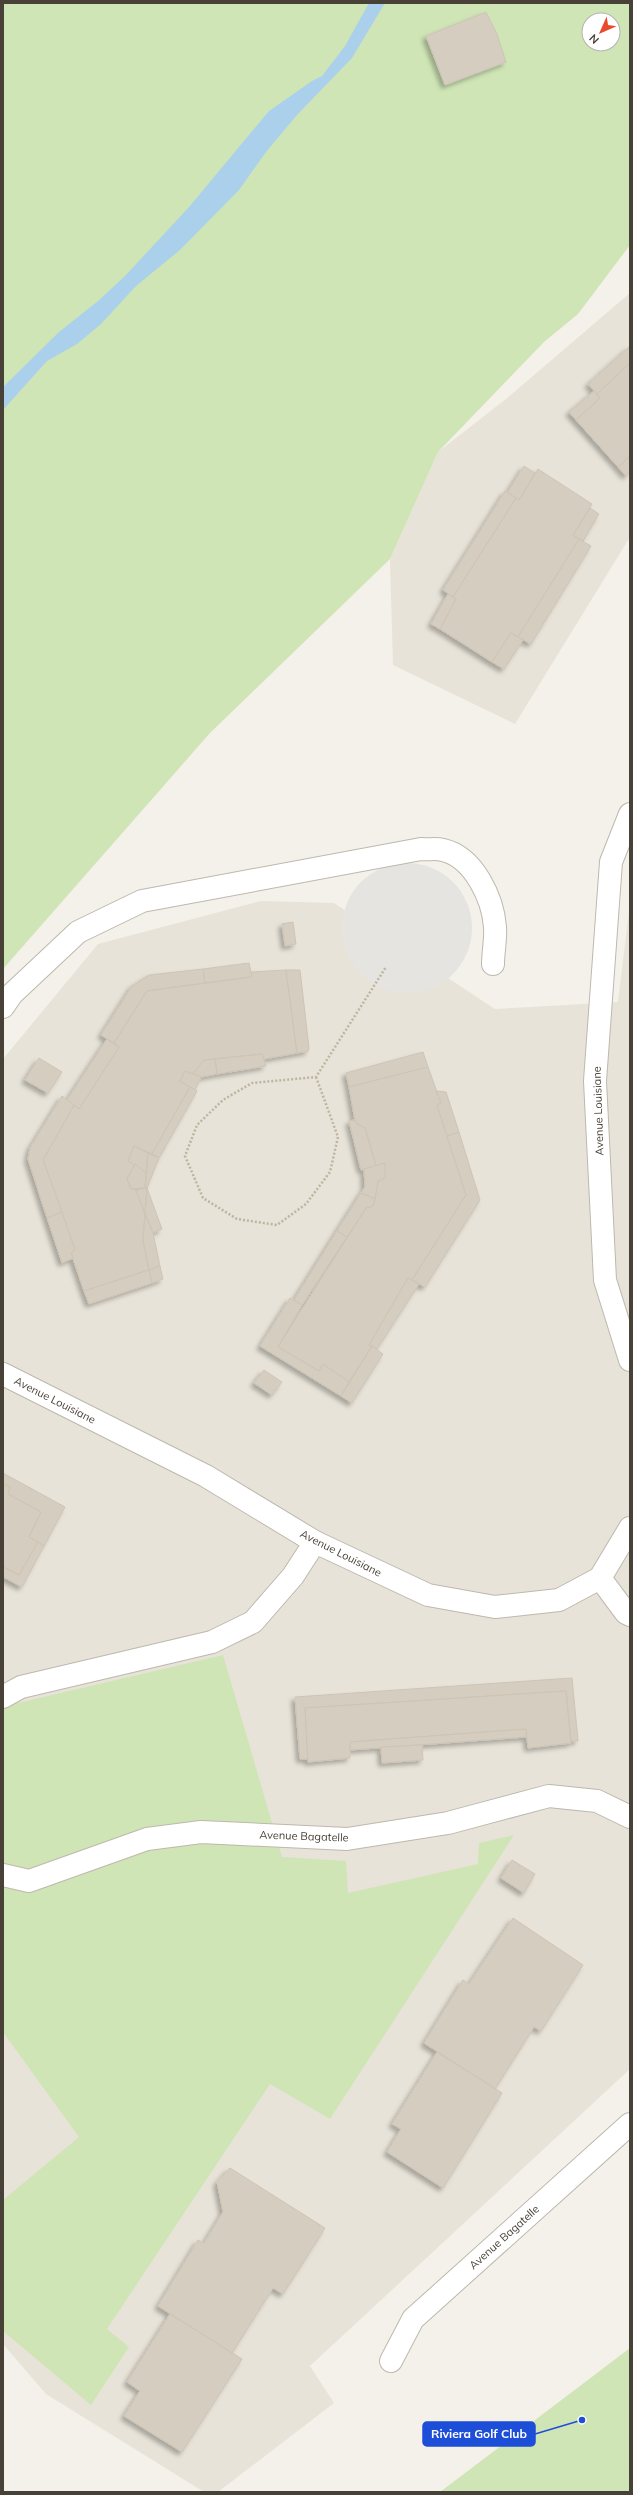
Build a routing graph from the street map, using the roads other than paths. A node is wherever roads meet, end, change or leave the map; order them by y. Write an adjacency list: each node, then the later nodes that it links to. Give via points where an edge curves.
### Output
1 (630, 814): 4 (street, Avenue Louisiane, via 611,862 595,1081 605,1280)
2 (493, 964): 3 (street, via 495,927 487,893 477,876 462,859 443,850 421,850 142,901 78,932 12,994)
3 (3, 1007)
4 (630, 1360)
5 (3, 1374): 7 (street, Avenue Louisiane, via 206,1476)
6 (630, 1528): 8 (street)
7 (315, 1542): 8 (street, Avenue Louisiane, via 428,1595 495,1607 559,1600); 10 (street, via 293,1576 253,1622 212,1642 20,1687)
8 (600, 1578): 9 (street, via 626,1613)
9 (630, 1614)
10 (3, 1697)
11 (630, 1817): 12 (street, Avenue Bagatelle, via 597,1801 549,1796 448,1823 347,1839 201,1832 147,1839 29,1881)
12 (3, 1875)
13 (630, 2124): 14 (street, Avenue Bagatelle, via 413,2319)
14 (390, 2361)

